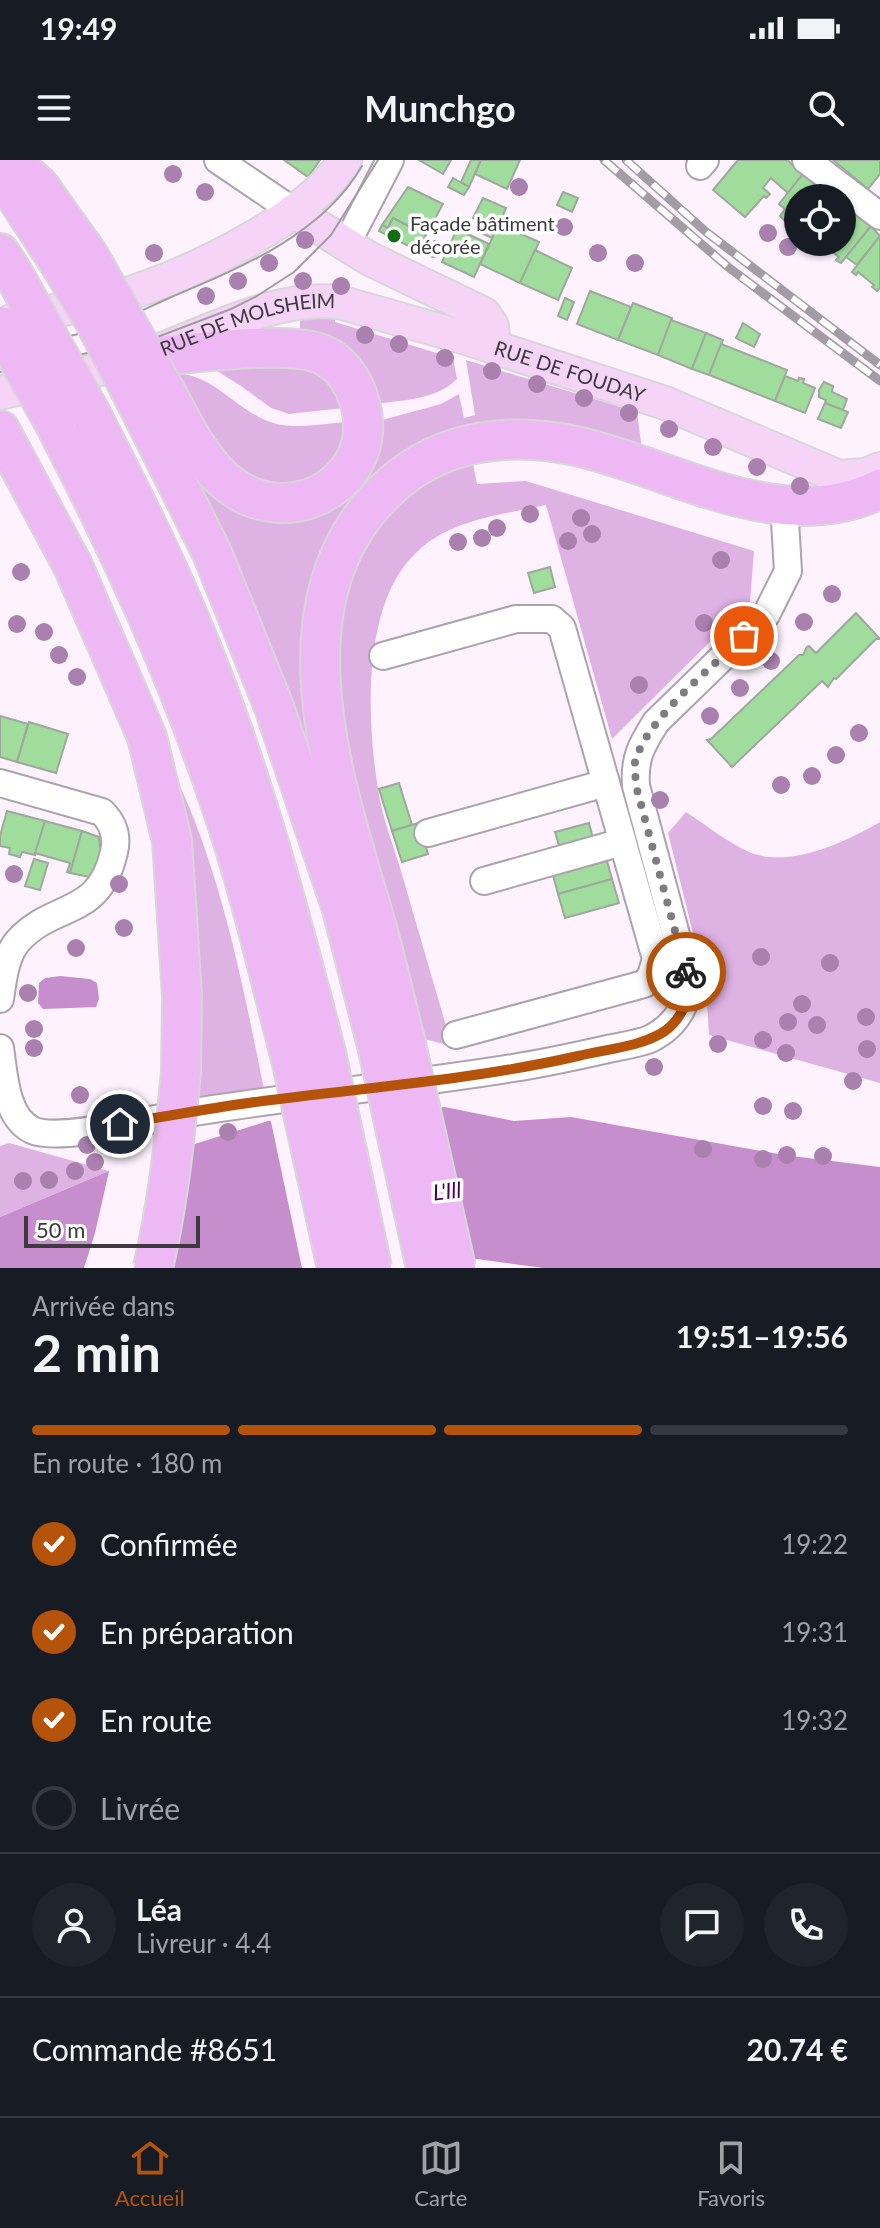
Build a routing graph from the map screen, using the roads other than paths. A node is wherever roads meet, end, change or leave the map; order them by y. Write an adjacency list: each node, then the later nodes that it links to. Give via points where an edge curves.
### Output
1 (10, 160): 10 (highway, via 39,186)
2 (218, 160): 7 (street)
3 (345, 160): 7 (main road, via 324,187)
4 (390, 160): 9 (street)
5 (806, 160): 8 (street)
6 (0, 174): 10 (highway)
7 (293, 211): 9 (main road, RUE DE FOUDAY); 12 (main road, via 154,285)
8 (880, 216)
9 (346, 245): 13 (main road, RUE DE FOUDAY, via 484,314 492,326)
10 (74, 260): 16 (highway, bridge, via 93,318)
11 (7, 264): 32 (highway, bridge, via 139,507 195,630 290,914)
12 (0, 325): 32 (highway, bridge, via 136,587 206,760)
13 (494, 347): 14 (main road, RUE DE MOLSHEIM, via 317,300 258,313); 18 (main road, RUE DE FOUDAY, via 665,403 839,477)
14 (139, 358): 15 (main road, RUE DE MOLSHEIM); 16 (highway, via 268,348 322,354 345,371 361,414 358,455 349,473 321,495 276,503 240,492 221,477)
15 (0, 393)
16 (154, 401): 30 (highway, via 274,707)
17 (2, 433): 33 (highway, via 73,566 147,737 172,841 178,915 161,966)
18 (880, 469)
19 (880, 489): 20 (highway, via 817,507)
20 (784, 505): 22 (street, via 788,571 766,615 656,722); 30 (highway, via 729,494 577,447 514,438 453,449 407,471 352,534 329,583 323,613 323,713 336,789 373,915)
21 (383, 656): 23 (street, via 516,619 552,619 562,628)
22 (640, 751): 23 (street); 31 (street, via 636,786 689,983 687,1001 676,1020 646,1040 551,1062 67,1132 36,1132 18,1118)
23 (603, 774): 25 (street); 26 (street)
24 (0, 783): 28 (street, via 102,812 111,821 116,844 94,895 27,933 12,949)
25 (428, 833)
26 (622, 842): 27 (street); 29 (street, via 656,959 651,976 644,984)
27 (484, 881)
28 (0, 999)
29 (456, 1035)
30 (391, 1043): 38 (highway, bridge); 39 (highway, bridge)
31 (0, 1048)
32 (308, 1056): 36 (highway, bridge); 37 (highway, bridge)
33 (170, 1072): 34 (highway); 35 (highway, bridge, via 174,1157)
34 (127, 1268)
35 (153, 1268)
36 (337, 1268)
37 (372, 1268)
38 (426, 1268)
39 (456, 1268)

